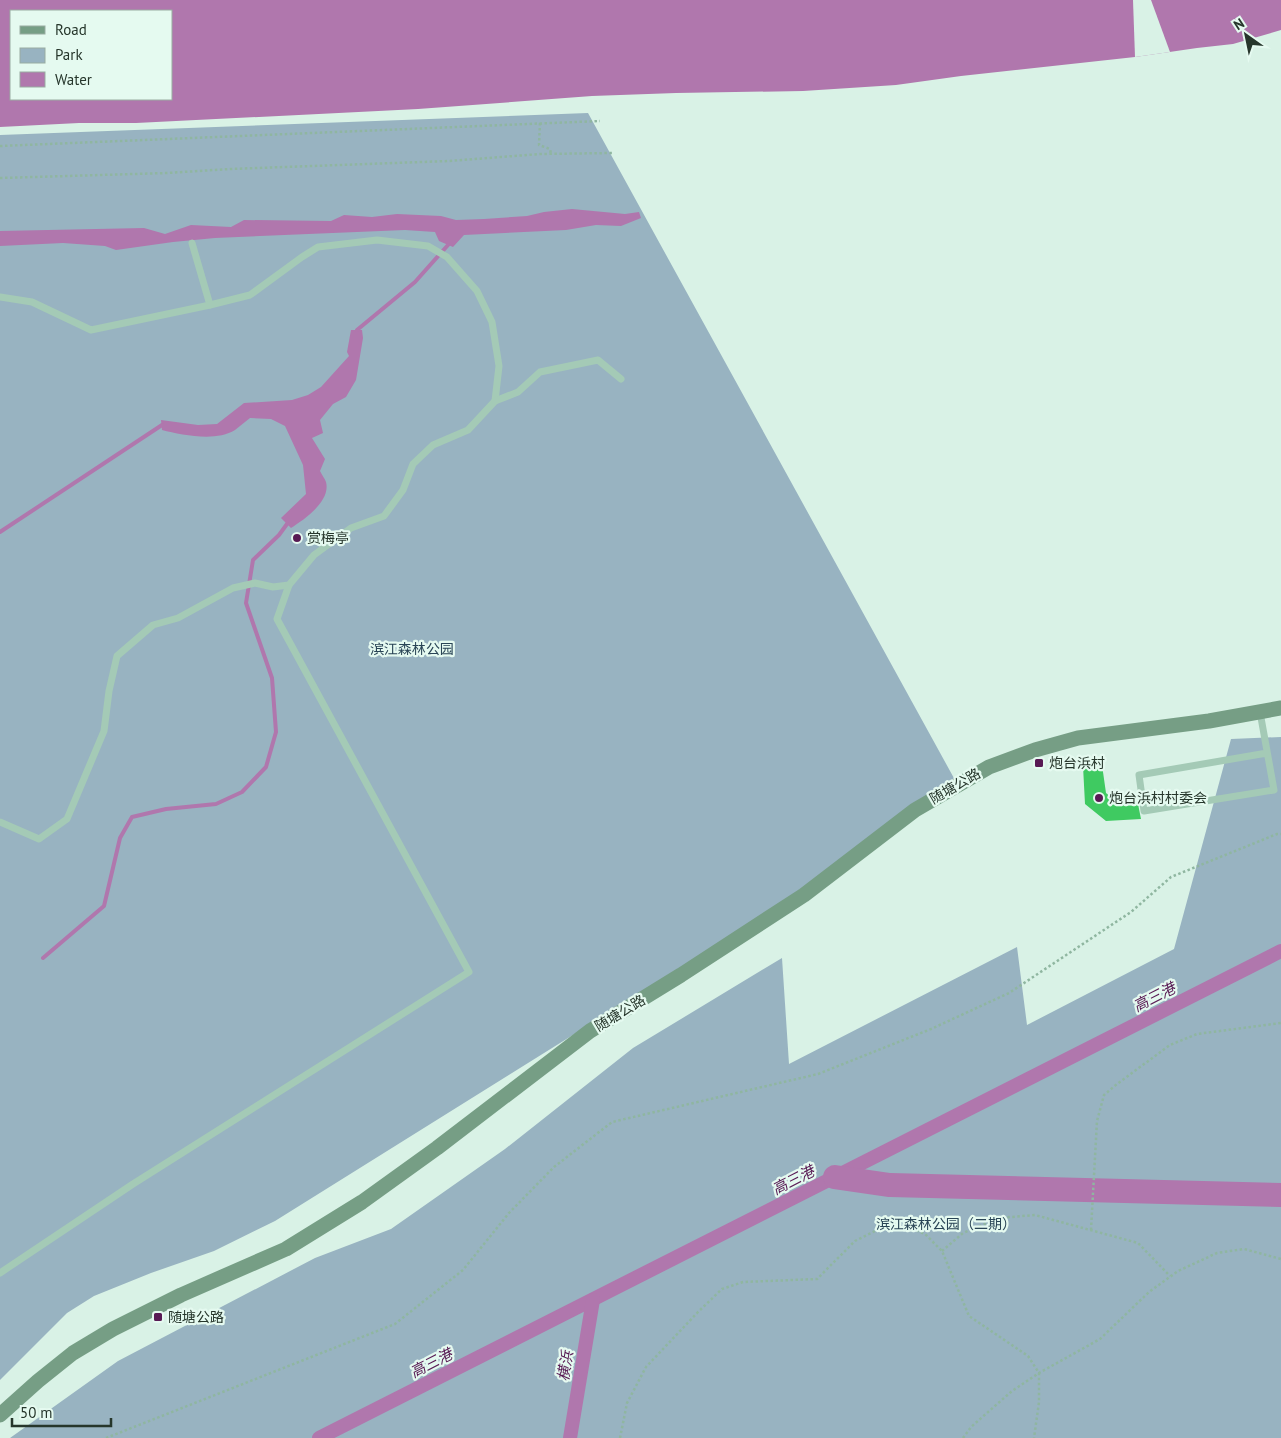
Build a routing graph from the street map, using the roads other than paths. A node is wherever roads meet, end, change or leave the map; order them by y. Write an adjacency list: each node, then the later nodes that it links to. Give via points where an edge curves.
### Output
1 (192, 243): 3 (lane)
2 (0, 297): 3 (lane, via 32,302 91,330)
3 (210, 305): 5 (lane, via 250,295 318,247 377,240 428,246 447,257 477,291 492,322 499,366)
4 (621, 379): 5 (lane, via 598,360 540,372 518,392)
5 (495, 401): 6 (lane, via 468,430 433,445 413,464 403,490 384,516 350,528 314,555)
6 (289, 585): 11 (lane, via 273,587 255,583 232,588 178,618 153,625 117,656 104,730 67,819 39,839); 12 (lane, via 277,619 468,972)
7 (1281, 708): 8 (street, 随塘公路)
8 (1260, 712): 9 (lane); 13 (street, 随塘公路, via 1078,738 989,767 915,810 804,895 590,1031 362,1202 286,1249 181,1295 73,1353)
9 (1267, 753): 10 (lane); 10 (lane, via 1139,775 1144,811)
10 (1277, 790)
11 (0, 822)
12 (0, 1273)
13 (0, 1415)

